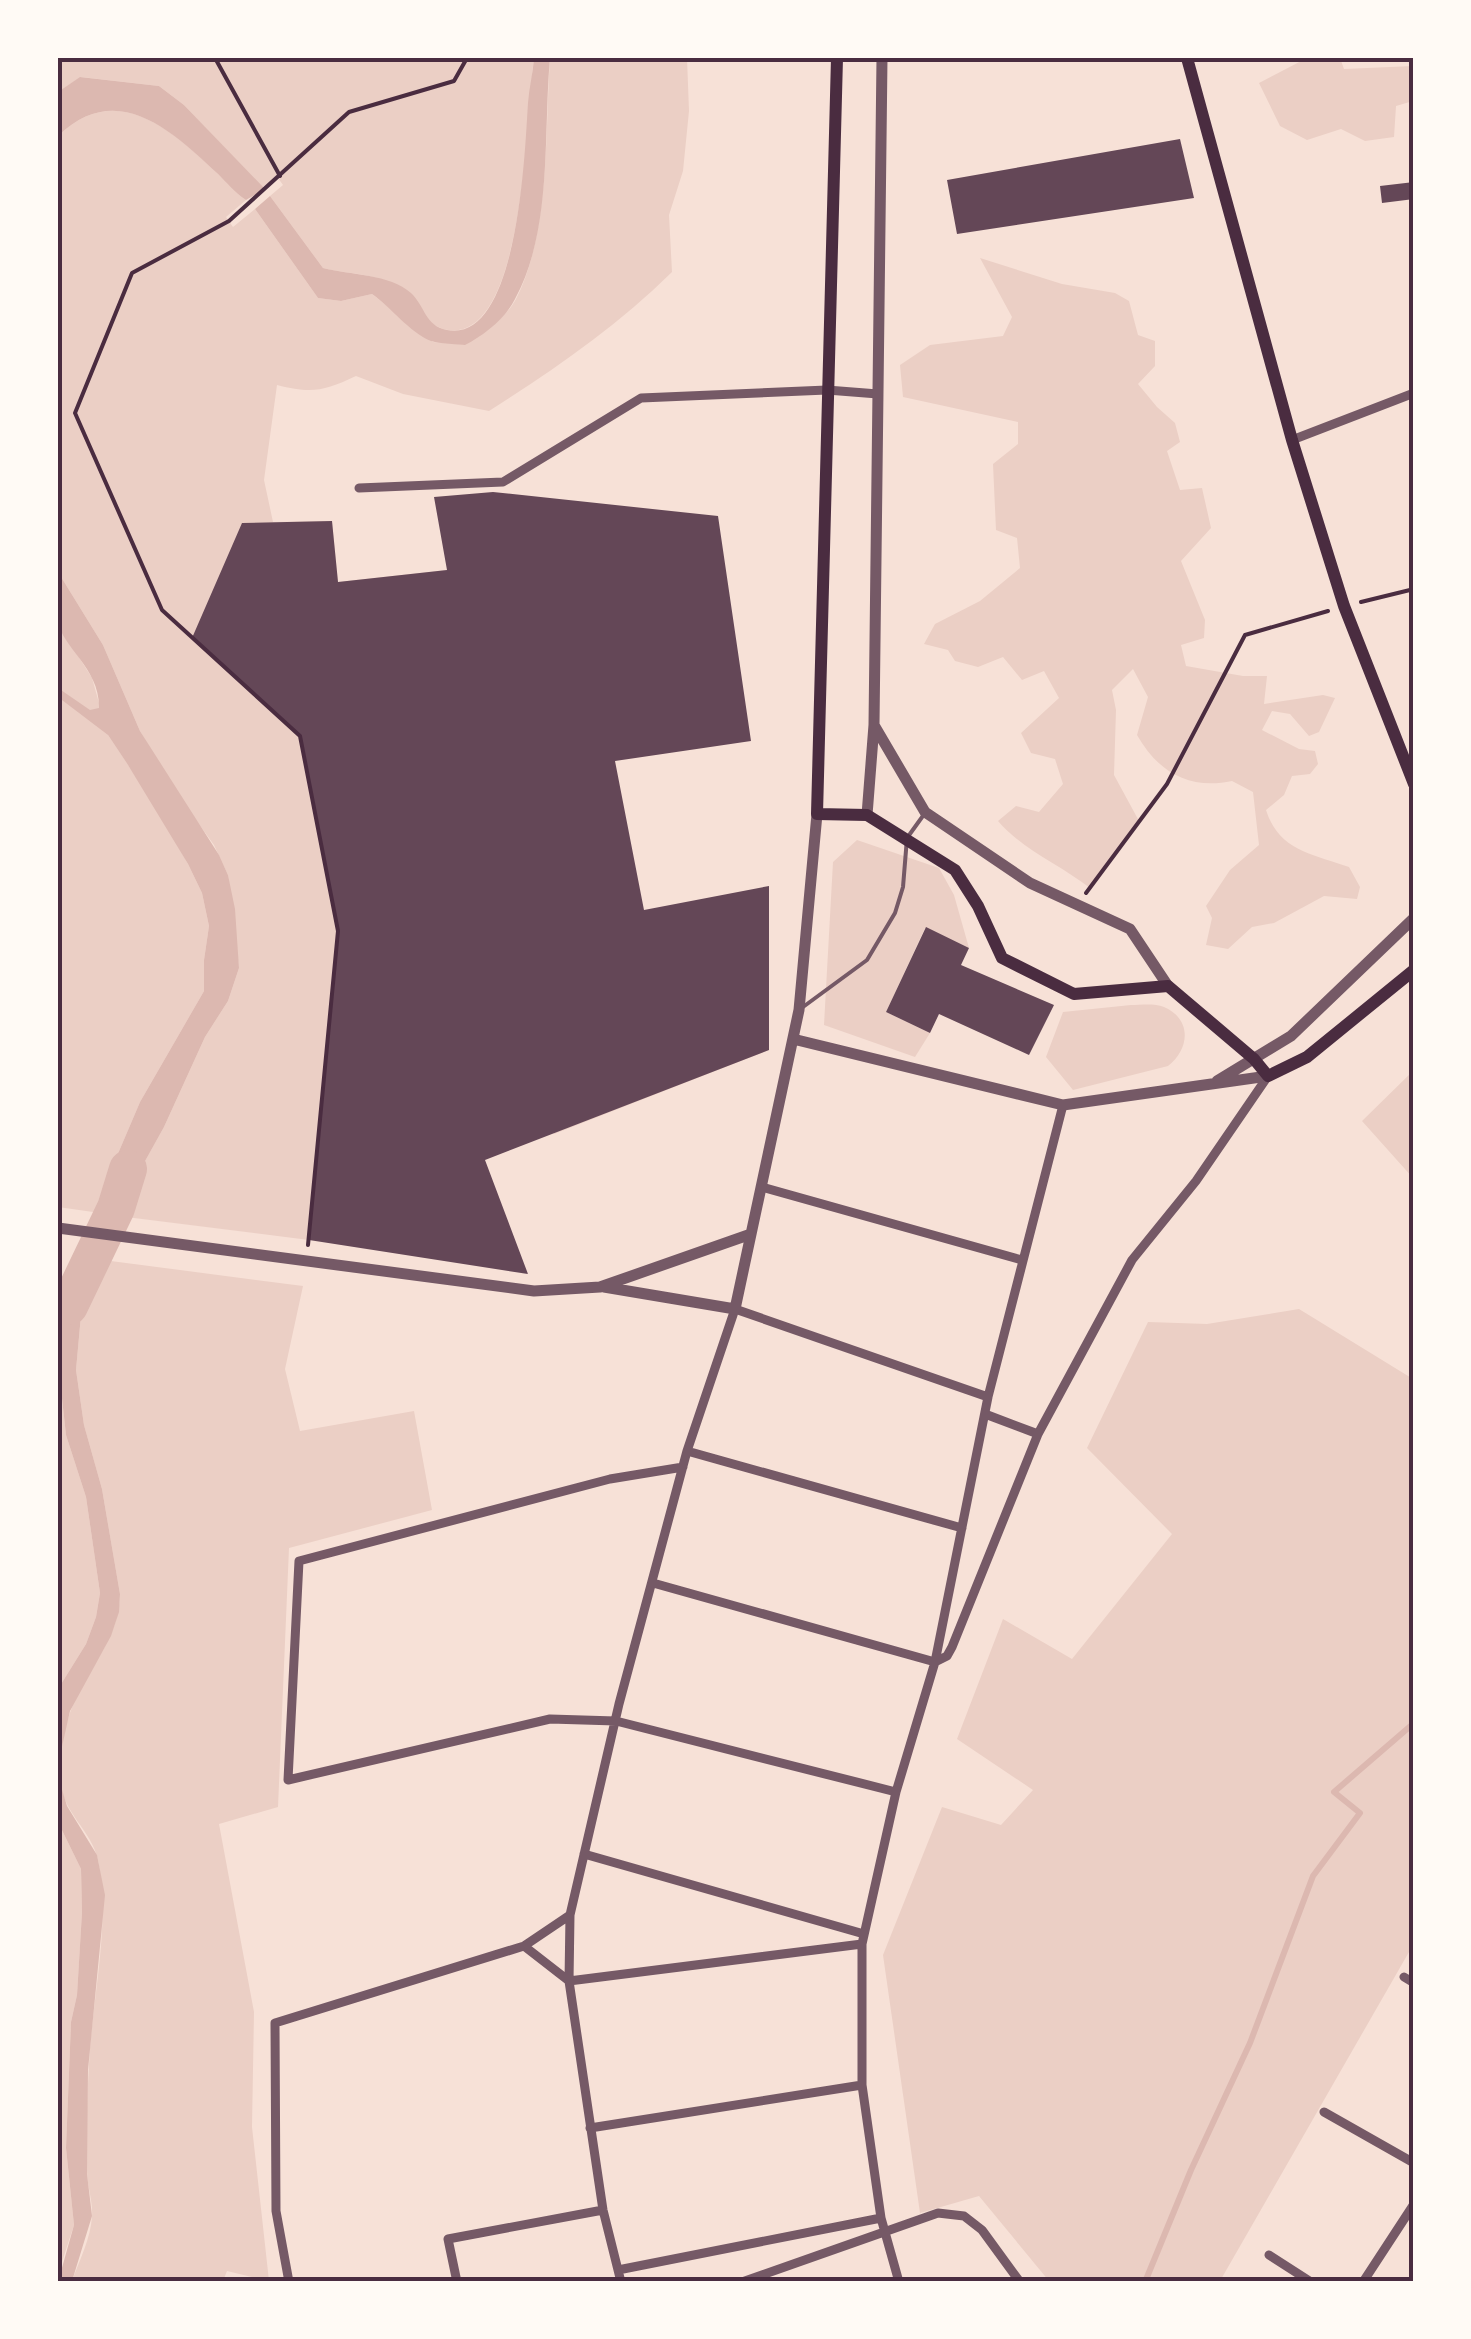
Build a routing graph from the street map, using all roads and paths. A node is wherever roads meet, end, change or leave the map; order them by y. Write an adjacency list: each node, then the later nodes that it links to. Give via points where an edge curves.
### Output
1 (215, 58): 6 (path)
2 (467, 58): 6 (path, via 454,81 349,112)
3 (837, 58): 7 (main road)
4 (882, 58): 9 (street)
5 (1187, 58): 10 (main road)
6 (280, 176): 33 (path, via 229,221 132,273 75,413 162,610 300,736 338,931)
7 (827, 390): 9 (street); 11 (street, via 641,398 503,482); 17 (main road)
8 (1414, 393): 10 (street)
9 (878, 394): 14 (street)
10 (1292, 440): 13 (main road)
11 (360, 488)
12 (1414, 589): 13 (path)
13 (1344, 606): 15 (main road); 20 (path, via 1244,635 1168,784)
14 (874, 724): 16 (street); 18 (street)
15 (1414, 784)
16 (925, 812): 19 (lane); 20 (street, via 1030,883)
17 (817, 814): 18 (main road); 24 (street)
18 (867, 815): 19 (main road)
19 (907, 838): 23 (main road, via 955,870 1002,958 1074,994); 24 (lane, via 895,913 867,960)
20 (1077, 905): 23 (street, via 1130,930)
21 (1414, 918): 26 (street, via 1290,1036)
22 (1414, 970): 27 (main road, via 1307,1057)
23 (1168, 986): 26 (main road)
24 (800, 1010): 25 (street)
25 (794, 1039): 29 (street); 30 (street)
26 (1254, 1059): 27 (main road); 28 (street)
27 (1268, 1076): 28 (street); 39 (street, via 1196,1182 1132,1260)
28 (1210, 1085): 29 (street)
29 (1064, 1105): 34 (street)
30 (762, 1188): 32 (street); 34 (street)
31 (58, 1228): 33 (street)
32 (751, 1234): 35 (street); 36 (street)
33 (307, 1259): 35 (street, via 534,1292)
34 (1022, 1260): 37 (street)
35 (600, 1286): 36 (street)
36 (734, 1309): 37 (street); 40 (street)
37 (988, 1397): 38 (street)
38 (985, 1414): 39 (street); 42 (street)
39 (1038, 1434): 44 (street, via 952,1647)
40 (687, 1451): 41 (street); 42 (street)
41 (683, 1467): 43 (street); 45 (street, via 610,1479 299,1561 288,1780 550,1719)
42 (962, 1528): 44 (street)
43 (654, 1583): 44 (street); 45 (street)
44 (935, 1662): 46 (street)
45 (616, 1721): 46 (street); 47 (street)
46 (896, 1792): 49 (street)
47 (584, 1854): 48 (street); 49 (street)
48 (570, 1916): 50 (street); 51 (street)
49 (863, 1938): 51 (street); 52 (street)
50 (524, 1946): 51 (street); 62 (street, via 276,2023 276,2211)
51 (570, 1981): 54 (street)
52 (862, 2085): 54 (street); 58 (street)
53 (1324, 2112): 55 (street)
54 (590, 2128): 57 (street)
55 (1414, 2163)
56 (1414, 2204): 68 (street)
57 (603, 2210): 61 (street); 63 (street, via 448,2239)
58 (881, 2218): 59 (street); 61 (street)
59 (885, 2234): 64 (street); 65 (street); 66 (street, via 938,2213 964,2216)
60 (1269, 2256): 67 (street)
61 (619, 2276)
62 (290, 2282)
63 (457, 2282)
64 (742, 2282)
65 (898, 2282)
66 (1020, 2282)
67 (1311, 2282)
68 (1362, 2282)

